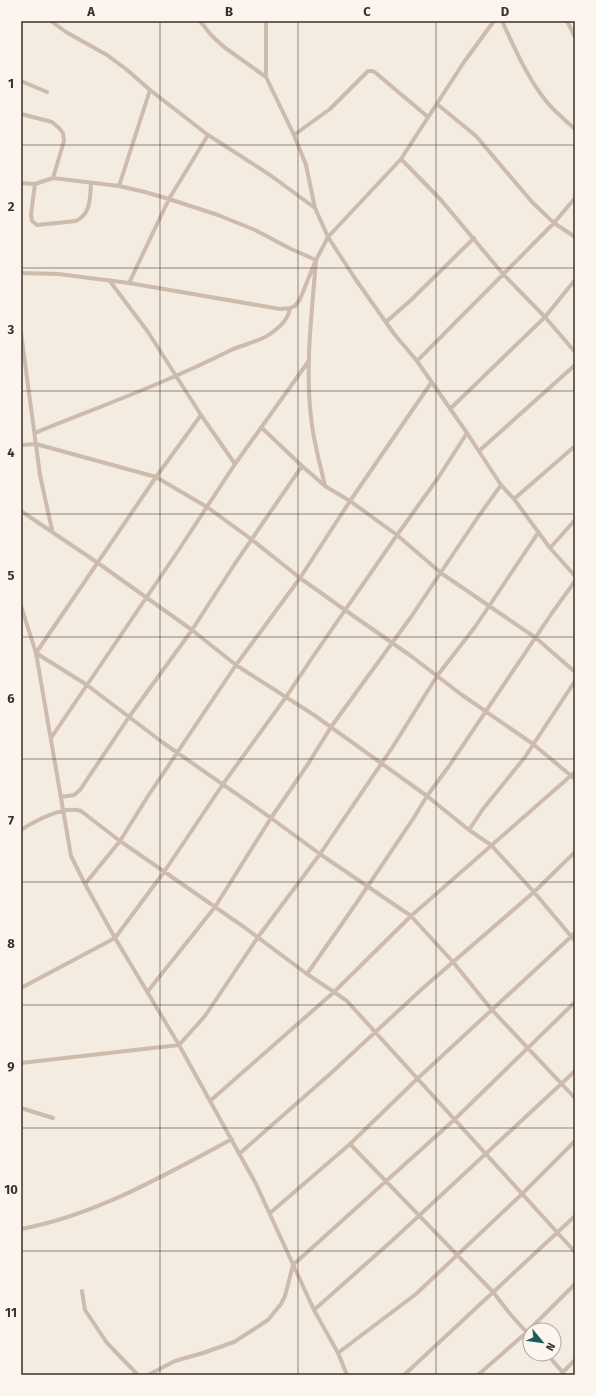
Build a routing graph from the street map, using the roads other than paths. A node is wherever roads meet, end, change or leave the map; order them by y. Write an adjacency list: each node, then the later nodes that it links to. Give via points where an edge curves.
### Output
1 (51, 21): 10 (street, via 108,55)
2 (200, 21): 8 (street, via 224,48)
3 (266, 21): 8 (street)
4 (494, 21): 12 (street)
5 (502, 21): 15 (street, via 536,87 547,102)
6 (566, 21): 7 (street)
7 (575, 37)
8 (266, 77): 16 (street)
9 (21, 81): 11 (street)
10 (150, 90): 17 (street); 23 (street)
11 (47, 92)
12 (437, 104): 14 (street); 27 (street, via 476,136 532,202)
13 (21, 114): 19 (street, via 46,120 63,133 64,141)
14 (428, 117): 16 (street, via 377,74 368,71 330,109); 18 (street)
15 (575, 129)
16 (294, 135): 26 (street, via 306,165)
17 (208, 136): 24 (street); 26 (street, via 270,175)
18 (401, 159): 28 (street); 30 (street)
19 (53, 178): 21 (street); 22 (street)
20 (21, 183): 22 (street)
21 (92, 183): 22 (street, via 88,209 81,219 37,225 31,218); 23 (street)
22 (35, 184)
23 (119, 186): 24 (street)
24 (169, 198): 31 (street, via 255,230); 36 (street)
25 (575, 198): 27 (street)
26 (315, 208): 28 (street)
27 (554, 223): 29 (street); 33 (street)
28 (328, 237): 31 (street); 39 (street)
29 (575, 237)
30 (474, 238): 33 (street); 39 (street)
31 (316, 260): 37 (street, via 300,299); 43 (street)
32 (21, 273): 34 (street)
33 (503, 274): 38 (street); 42 (street)
34 (109, 280): 36 (street); 45 (street)
35 (575, 280): 38 (street)
36 (129, 283): 37 (street, via 270,307)
37 (290, 308): 45 (street, via 286,320 270,334)
38 (544, 317): 41 (street); 47 (street)
39 (386, 322): 42 (street)
40 (21, 333): 50 (street)
41 (575, 352)
42 (417, 361): 46 (street)
43 (308, 362): 49 (street); 60 (street, via 313,433)
44 (575, 365): 55 (street)
45 (176, 375): 48 (street); 50 (street)
46 (431, 383): 47 (street); 62 (street)
47 (450, 408): 51 (street)
48 (201, 415): 56 (street); 58 (street)
49 (262, 428): 56 (street); 57 (street)
50 (35, 433): 52 (street)
51 (467, 433): 55 (street); 68 (street)
52 (36, 444): 53 (street); 58 (street); 66 (street)
53 (21, 445)
54 (575, 446): 61 (street)
55 (479, 451): 59 (street)
56 (235, 464): 63 (street)
57 (302, 466): 60 (street); 69 (street)
58 (156, 477): 63 (street); 71 (street)
59 (501, 485): 61 (street); 72 (street)
60 (325, 486): 62 (street)
61 (514, 499): 67 (street)
62 (350, 501): 68 (street); 74 (street)
63 (207, 507): 69 (street); 76 (street)
64 (21, 511): 66 (street)
65 (575, 520): 70 (street)
66 (52, 530): 71 (street)
67 (538, 533): 70 (street); 77 (street)
68 (397, 535): 72 (street); 79 (street)
69 (252, 539): 74 (street); 80 (street)
70 (550, 548): 73 (street)
71 (98, 563): 76 (street); 83 (street)
72 (441, 573): 77 (street); 82 (street)
73 (575, 576)
74 (300, 578): 79 (street); 84 (street)
75 (575, 581): 81 (street)
76 (146, 598): 80 (street); 88 (street)
77 (489, 605): 81 (street); 86 (street)
78 (21, 606): 83 (street)
79 (345, 610): 82 (street); 89 (street)
80 (192, 630): 84 (street); 91 (street)
81 (536, 638): 85 (street); 90 (street)
82 (392, 643): 86 (street); 92 (street)
83 (36, 653): 88 (street); 93 (street)
84 (236, 665): 89 (street); 95 (street)
85 (575, 672)
86 (437, 676): 90 (street); 96 (street)
87 (575, 681): 94 (street)
88 (88, 685): 91 (street); 93 (street)
89 (286, 698): 92 (street); 99 (street)
90 (486, 712): 94 (street); 100 (street)
91 (129, 717): 95 (street); 101 (street, via 80,790 74,795)
92 (331, 728): 96 (street); 103 (street)
93 (51, 738): 101 (street)
94 (533, 744): 97 (street, via 561,768); 105 (street)
95 (177, 753): 99 (street); 106 (street)
96 (380, 763): 100 (street); 109 (street)
97 (573, 774): 98 (street); 107 (street)
98 (575, 779)
99 (223, 784): 103 (street); 110 (street)
100 (426, 796): 105 (street); 112 (street)
101 (61, 797): 102 (street)
102 (63, 811): 104 (street); 106 (street, via 81,811); 111 (street, via 71,856)
103 (272, 818): 109 (street); 114 (street)
104 (21, 830)
105 (469, 830): 107 (street)
106 (120, 841): 110 (street); 111 (street)
107 (491, 845): 113 (street); 115 (street)
108 (575, 852): 113 (street)
109 (320, 854): 112 (street); 117 (street)
110 (164, 872): 114 (street); 119 (street)
111 (85, 884): 119 (street)
112 (367, 886): 115 (street); 122 (street)
113 (534, 892): 118 (street); 121 (street)
114 (215, 907): 117 (street); 124 (street)
115 (412, 916): 121 (street); 125 (street)
116 (575, 933): 118 (street)
117 (258, 937): 122 (street); 129 (street, via 212,1006)
118 (571, 937): 120 (street); 127 (street)
119 (115, 938): 123 (street); 124 (street)
120 (575, 941)
121 (453, 962): 127 (street); 128 (street)
122 (307, 974): 125 (street)
123 (21, 988)
124 (148, 992): 129 (street)
125 (334, 992): 128 (street, via 346,1001); 136 (street)
126 (575, 1002): 130 (street)
127 (492, 1010): 130 (street); 133 (street)
128 (375, 1033): 133 (street); 143 (street)
129 (179, 1045): 131 (street); 136 (street)
130 (527, 1048): 134 (street); 139 (street)
131 (21, 1063)
132 (575, 1071): 134 (street)
133 (417, 1079): 139 (street); 142 (street)
134 (562, 1084): 135 (street); 144 (street)
135 (575, 1098)
136 (210, 1101): 140 (street)
137 (21, 1108): 138 (street)
138 (53, 1118)
139 (455, 1119): 144 (street); 145 (street)
140 (232, 1139): 143 (street); 150 (street, via 143,1186 65,1218)
141 (575, 1141): 146 (street)
142 (350, 1144): 145 (street); 147 (street)
143 (239, 1154): 147 (street)
144 (485, 1154): 146 (street); 148 (street)
145 (386, 1180): 148 (street); 154 (street)
146 (522, 1194): 151 (street); 153 (street)
147 (270, 1213): 154 (street)
148 (419, 1216): 153 (street); 158 (street)
149 (575, 1216): 151 (street)
150 (21, 1229)
151 (558, 1233): 152 (street); 157 (street)
152 (575, 1252)
153 (456, 1255): 157 (street); 162 (street, via 416,1294)
154 (293, 1265): 158 (street); 167 (street, via 285,1296 268,1320 234,1342 175,1361)
155 (575, 1284): 159 (street)
156 (82, 1291): 166 (street, via 85,1310 107,1343)
157 (493, 1292): 160 (street); 169 (street)
158 (314, 1310): 162 (street)
159 (539, 1322)
160 (522, 1328)
161 (522, 1339): 170 (street)
162 (338, 1353): 168 (street)
163 (575, 1360): 165 (street)
164 (553, 1362): 165 (street)
165 (563, 1374)
166 (138, 1375)
167 (148, 1375)
168 (347, 1375)
169 (404, 1375)
170 (478, 1375)

